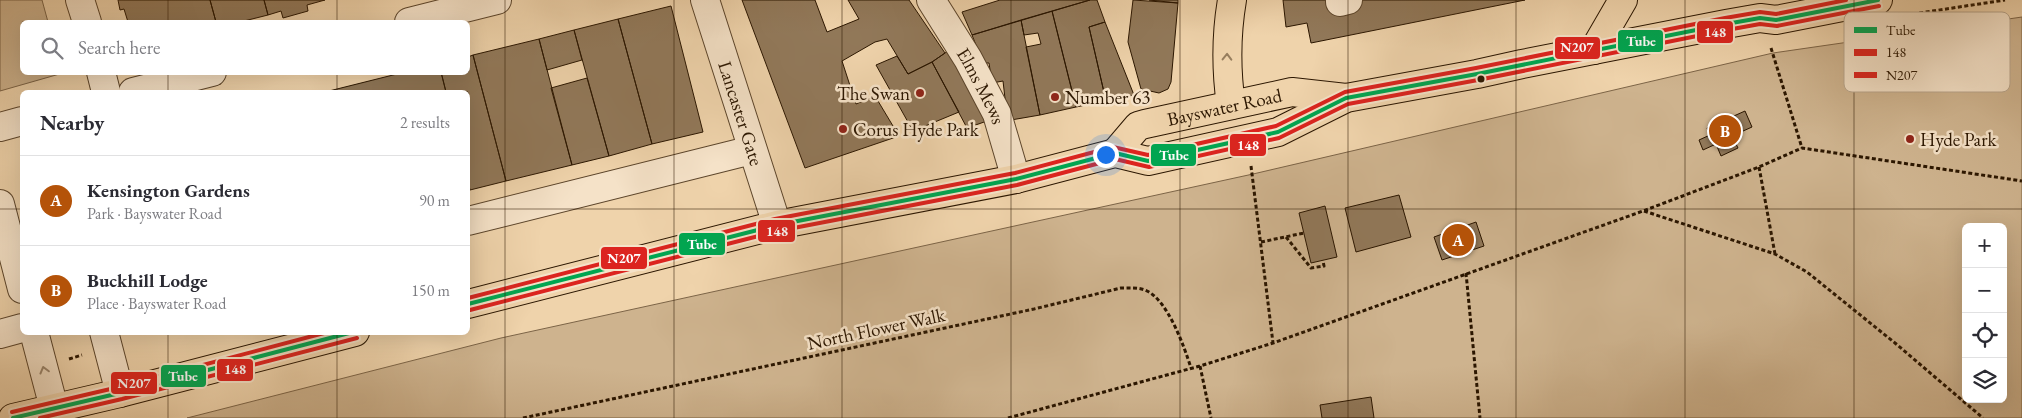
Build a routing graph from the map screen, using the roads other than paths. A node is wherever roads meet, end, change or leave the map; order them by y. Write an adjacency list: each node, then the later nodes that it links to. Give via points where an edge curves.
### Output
1 (80, 0): 14 (street)
2 (497, 0): 15 (street)
3 (705, 0): 25 (street, Lancaster Gate)
4 (931, 0): 27 (street, Elms Mews, via 997,114)
5 (1232, 0): 22 (main road, one-way to 5, via 1227,66)
6 (1340, 0): 7 (street)
7 (1348, 0)
8 (1623, 0): 16 (main road)
9 (1781, 0): 13 (main road, Bayswater Road)
10 (1889, 8): 11 (main road, Bayswater Road)
11 (1851, 12)
12 (1844, 13): 13 (main road, Bayswater Road, via 1776,20)
13 (1760, 18): 16 (main road, Bayswater Road)
14 (85, 20)
15 (417, 20)
16 (1594, 50): 21 (main road, Bayswater Road)
17 (102, 75): 19 (street)
18 (200, 75): 20 (street)
19 (106, 90)
20 (141, 90)
21 (1346, 98): 22 (main road, Bayswater Road, via 1292,92); 26 (main road, Bayswater Road, via 1278,132 1148,161)
22 (1231, 105): 26 (main road, Bayswater Road, via 1138,126)
23 (20, 122): 24 (street)
24 (0, 127)
25 (752, 150): 29 (street); 30 (street, Lancaster Gate)
26 (1115, 153): 27 (main road, Bayswater Road)
27 (1016, 179): 30 (main road, Bayswater Road)
28 (0, 204): 31 (street)
29 (470, 220)
30 (777, 225): 32 (main road, Bayswater Road)
31 (20, 280)
32 (470, 303)
33 (20, 329): 34 (street)
34 (0, 334)
35 (35, 335): 39 (street, one-way to 35)
36 (105, 335): 38 (street)
37 (343, 335): 38 (main road)
38 (120, 393): 39 (main road)
39 (54, 408): 40 (main road)
40 (13, 418)

